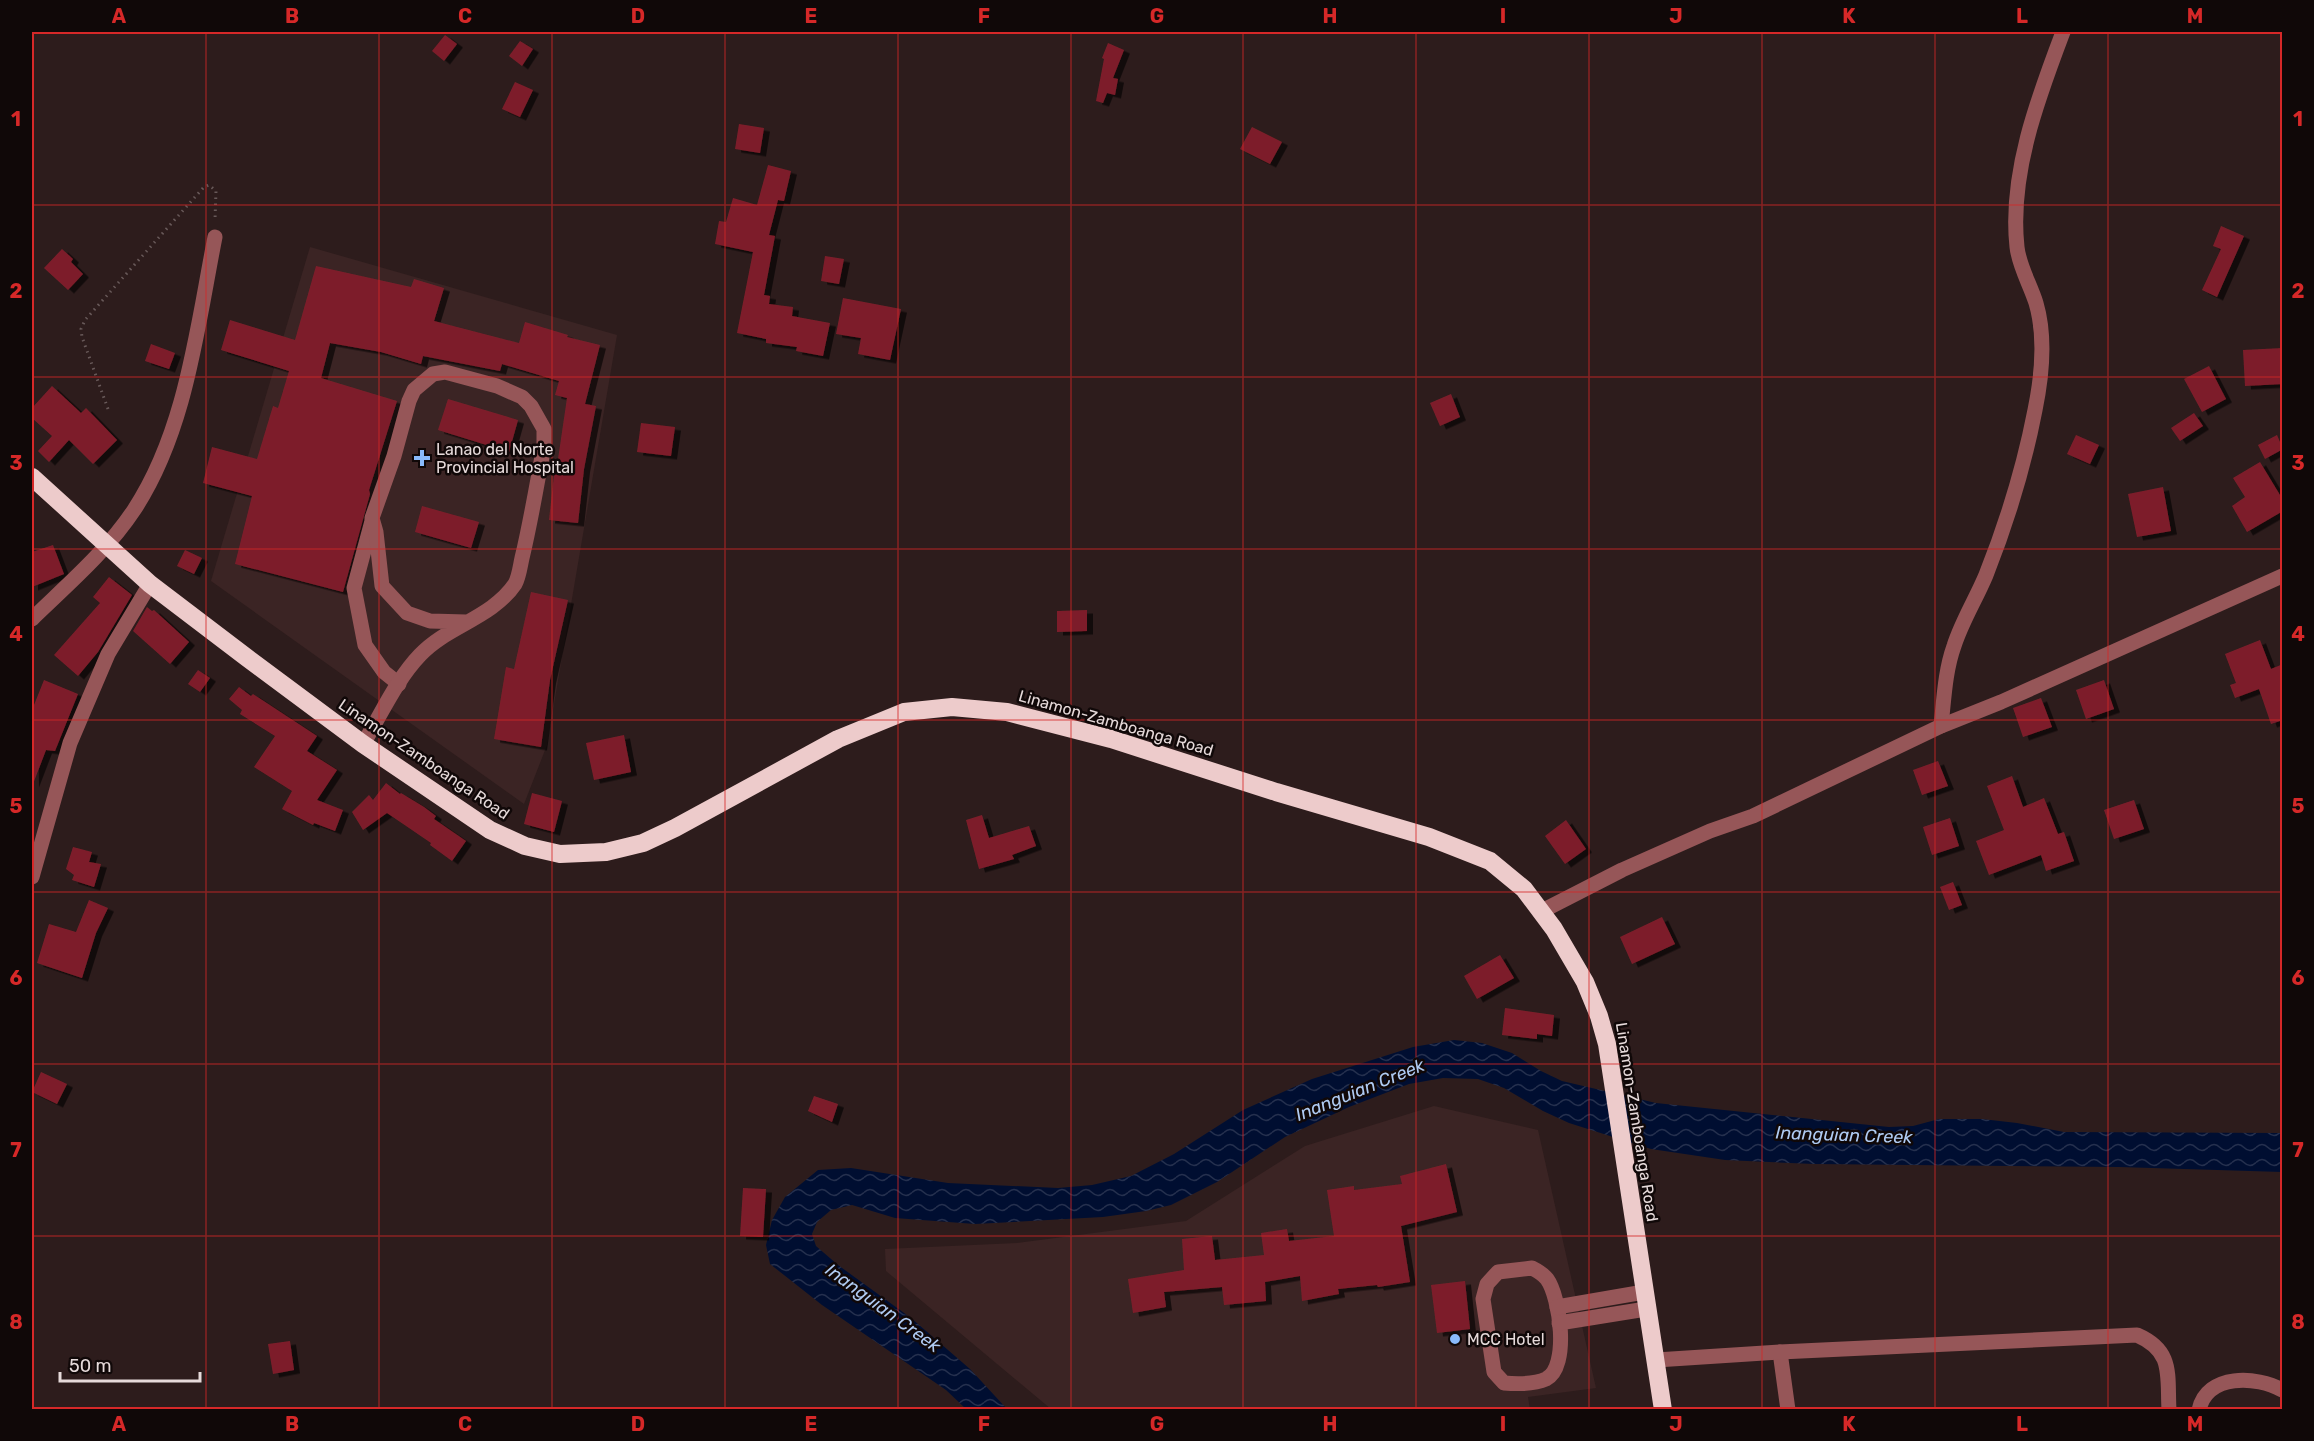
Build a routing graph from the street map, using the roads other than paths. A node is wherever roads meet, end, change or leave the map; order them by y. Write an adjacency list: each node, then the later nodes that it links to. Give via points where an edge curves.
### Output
1 (2063, 32): 11 (street, via 2031,125 2018,185 2017,249 2037,304 2042,336 2035,410 2012,504 1954,646)
2 (215, 237): 5 (street, via 176,422 134,510)
3 (32, 477): 5 (highway, Linamon-Zamboanga Road)
4 (372, 518): 9 (street, via 382,586 388,593 407,614 448,624); 9 (street, via 409,401 414,390 433,374 445,372 511,391 531,406 544,429 544,446 516,582 503,600); 10 (street, via 354,588 365,645 384,672)
5 (106, 545): 7 (highway, Linamon-Zamboanga Road); 8 (street)
6 (2283, 576): 11 (street)
7 (150, 584): 12 (highway, Linamon-Zamboanga Road); 13 (street, via 108,654 70,743)
8 (32, 619)
9 (466, 622): 10 (street, via 420,655)
10 (399, 684): 12 (street)
11 (1941, 726): 14 (street, via 1753,816 1622,870)
12 (363, 744): 14 (highway, Linamon-Zamboanga Road, via 490,830 525,846 560,855 606,852 643,843 838,739 904,712 952,707 1006,712 1111,739 1448,844 1490,861 1524,889)
13 (32, 877)
14 (1542, 911): 15 (highway, Linamon-Zamboanga Road, via 1585,982 1607,1044)
15 (1645, 1300): 16 (street); 17 (street); 19 (highway, Linamon-Zamboanga Road)
16 (1557, 1307): 17 (street); 17 (street, via 1548,1280 1532,1268 1493,1276 1483,1299 1496,1377 1515,1384 1545,1379 1558,1362)
17 (1559, 1323)
18 (1780, 1352): 19 (street); 22 (street); 23 (street, via 2137,1335 2162,1351)
19 (1656, 1360): 21 (highway, Linamon-Zamboanga Road)
20 (2283, 1390): 24 (street, via 2268,1383 2220,1383 2201,1401)
21 (1663, 1410)
22 (1788, 1410)
23 (2169, 1410)
24 (2199, 1410)

